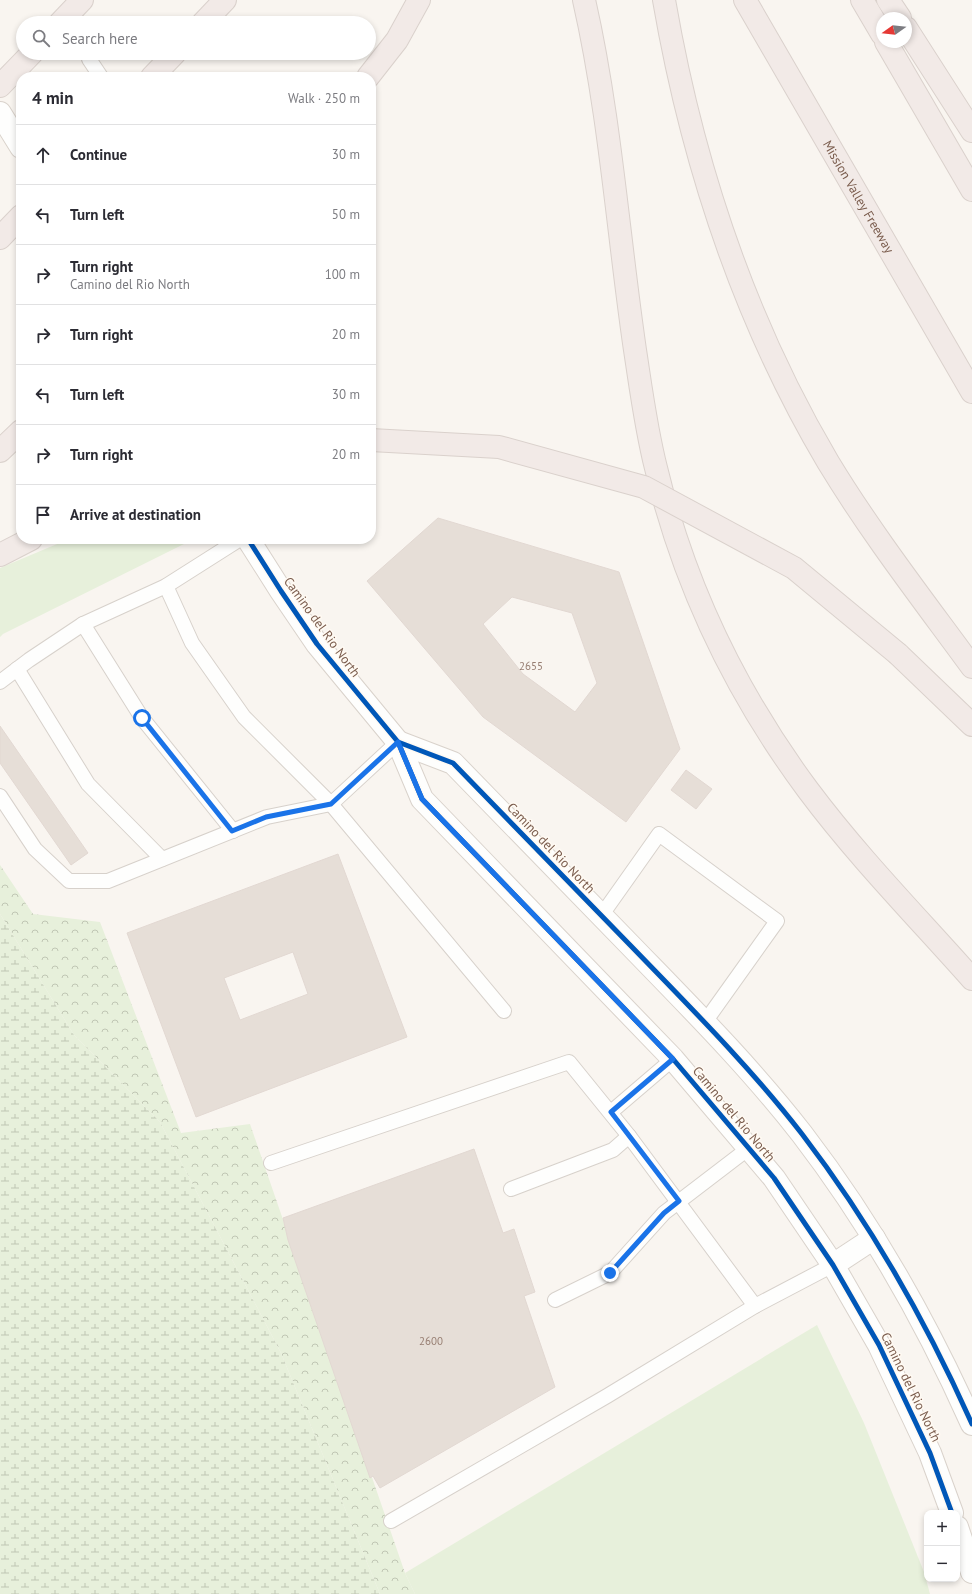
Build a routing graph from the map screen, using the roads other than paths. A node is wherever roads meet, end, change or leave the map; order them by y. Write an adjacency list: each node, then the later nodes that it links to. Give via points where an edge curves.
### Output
1 (82, 0): 10 (highway)
2 (225, 0): 11 (highway)
3 (419, 0): 20 (highway, via 397,40)
4 (584, 0): 48 (highway, via 600,87 643,402 655,467 685,566 726,660 782,753 848,840)
5 (664, 0): 38 (highway, via 687,114 706,180 732,262 762,331 794,399 829,462)
6 (745, 0): 28 (highway, Mission Valley Freeway)
7 (862, 0): 12 (highway)
8 (888, 0): 9 (highway)
9 (896, 12)
10 (67, 16)
11 (210, 16)
12 (876, 24)
13 (912, 37): 23 (highway)
14 (889, 48): 25 (highway)
15 (25, 60): 21 (highway)
16 (90, 60): 18 (lane)
17 (168, 60): 19 (highway)
18 (98, 72)
19 (157, 72)
20 (372, 72)
21 (0, 86)
22 (0, 113): 24 (main road)
23 (972, 132)
24 (16, 139)
25 (972, 190)
26 (16, 221): 27 (highway)
27 (0, 238)
28 (972, 392)
29 (16, 436): 31 (highway)
30 (376, 440): 41 (highway, bridge, via 499,447 644,487 794,568 898,654)
31 (0, 451)
32 (21, 544): 35 (highway)
33 (232, 544): 36 (lane)
34 (251, 544): 42 (main road, Camino del Rio North, via 317,644)
35 (0, 555)
36 (166, 586): 37 (lane); 44 (lane, via 192,643 244,717)
37 (83, 624): 39 (lane); 45 (lane, via 142,718)
38 (972, 667)
39 (17, 669): 40 (lane); 46 (lane, via 88,784)
40 (0, 682)
41 (972, 725)
42 (398, 742): 44 (lane); 47 (main road, Camino del Rio North, via 453,763); 51 (main road, Camino del Rio North, via 422,799)
43 (0, 796): 46 (lane, via 35,849 69,881 108,881)
44 (331, 804): 45 (lane, via 266,817); 49 (lane)
45 (232, 831): 46 (lane)
46 (162, 859)
47 (601, 916): 50 (main road, Camino del Rio North); 50 (lane, via 660,834 778,921)
48 (972, 979)
49 (504, 1011)
50 (705, 1022): 58 (main road, Camino del Rio North, via 765,1088 802,1134)
51 (673, 1059): 52 (lane); 54 (main road, Camino del Rio North)
52 (611, 1112): 53 (lane); 55 (lane, via 569,1062)
53 (629, 1136): 56 (lane, via 612,1150); 57 (lane)
54 (749, 1148): 57 (lane); 59 (main road, Camino del Rio North, via 799,1214)
55 (271, 1163)
56 (510, 1189)
57 (679, 1201): 60 (lane, via 664,1213 610,1273); 61 (lane)
58 (874, 1238): 59 (main road); 62 (main road, Camino del Rio North, via 923,1321)
59 (833, 1265): 61 (lane); 63 (main road, Camino del Rio North, via 879,1345 906,1400 930,1453)
60 (555, 1300)
61 (755, 1306): 64 (lane, via 607,1396)
62 (972, 1424)
63 (951, 1510)
64 (391, 1520)
65 (960, 1536): 66 (main road)
66 (972, 1572)

